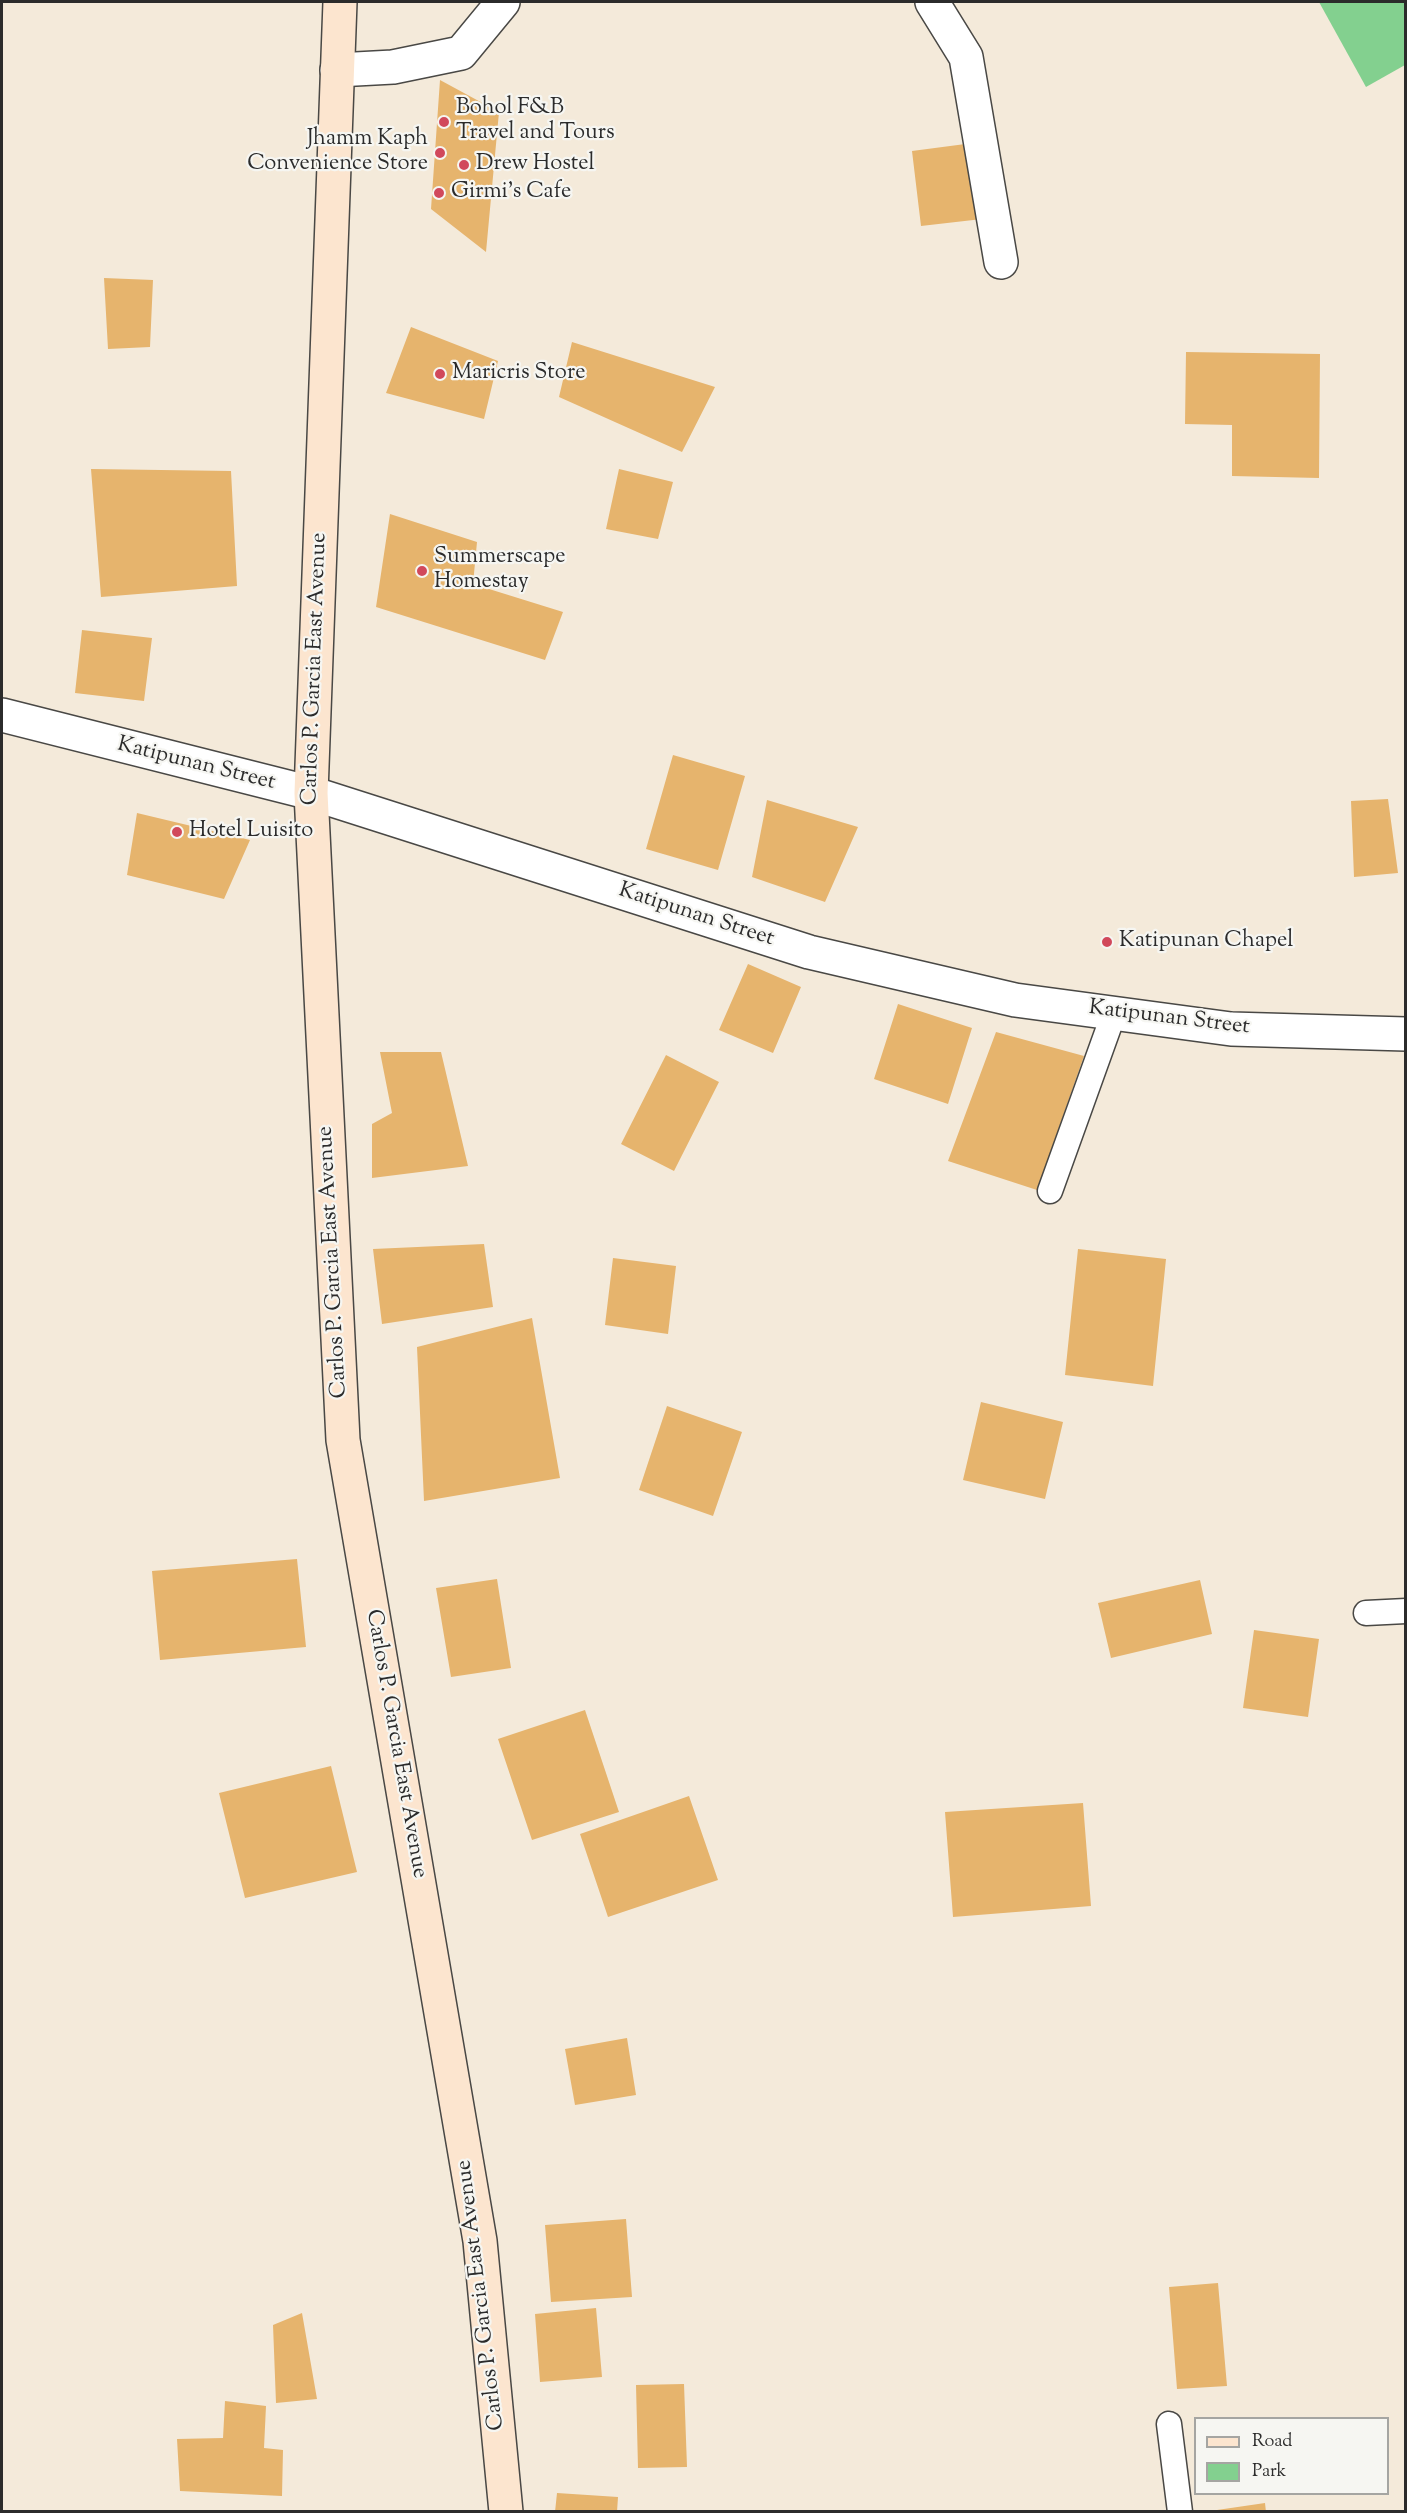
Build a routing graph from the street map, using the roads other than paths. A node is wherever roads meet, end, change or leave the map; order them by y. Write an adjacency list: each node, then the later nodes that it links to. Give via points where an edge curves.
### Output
1 (340, 2): 4 (main road, Carlos P. Garcia East Avenue)
2 (503, 2): 4 (street, via 461,53 393,67)
3 (932, 2): 5 (street, via 966,57)
4 (337, 70): 7 (main road, Carlos P. Garcia East Avenue)
5 (1001, 262)
6 (2, 715): 7 (street, Katipunan Street)
7 (311, 794): 8 (street, Katipunan Street, via 809,952 1015,1000); 14 (main road, Carlos P. Garcia East Avenue, via 343,1440 480,2241)
8 (1114, 1013): 9 (street, Katipunan Street, via 1231,1029); 10 (lane)
9 (1406, 1034)
10 (1050, 1191)
11 (1406, 1611): 12 (lane)
12 (1366, 1613)
13 (1169, 2424): 15 (lane)
14 (506, 2511)
15 (1180, 2511)

